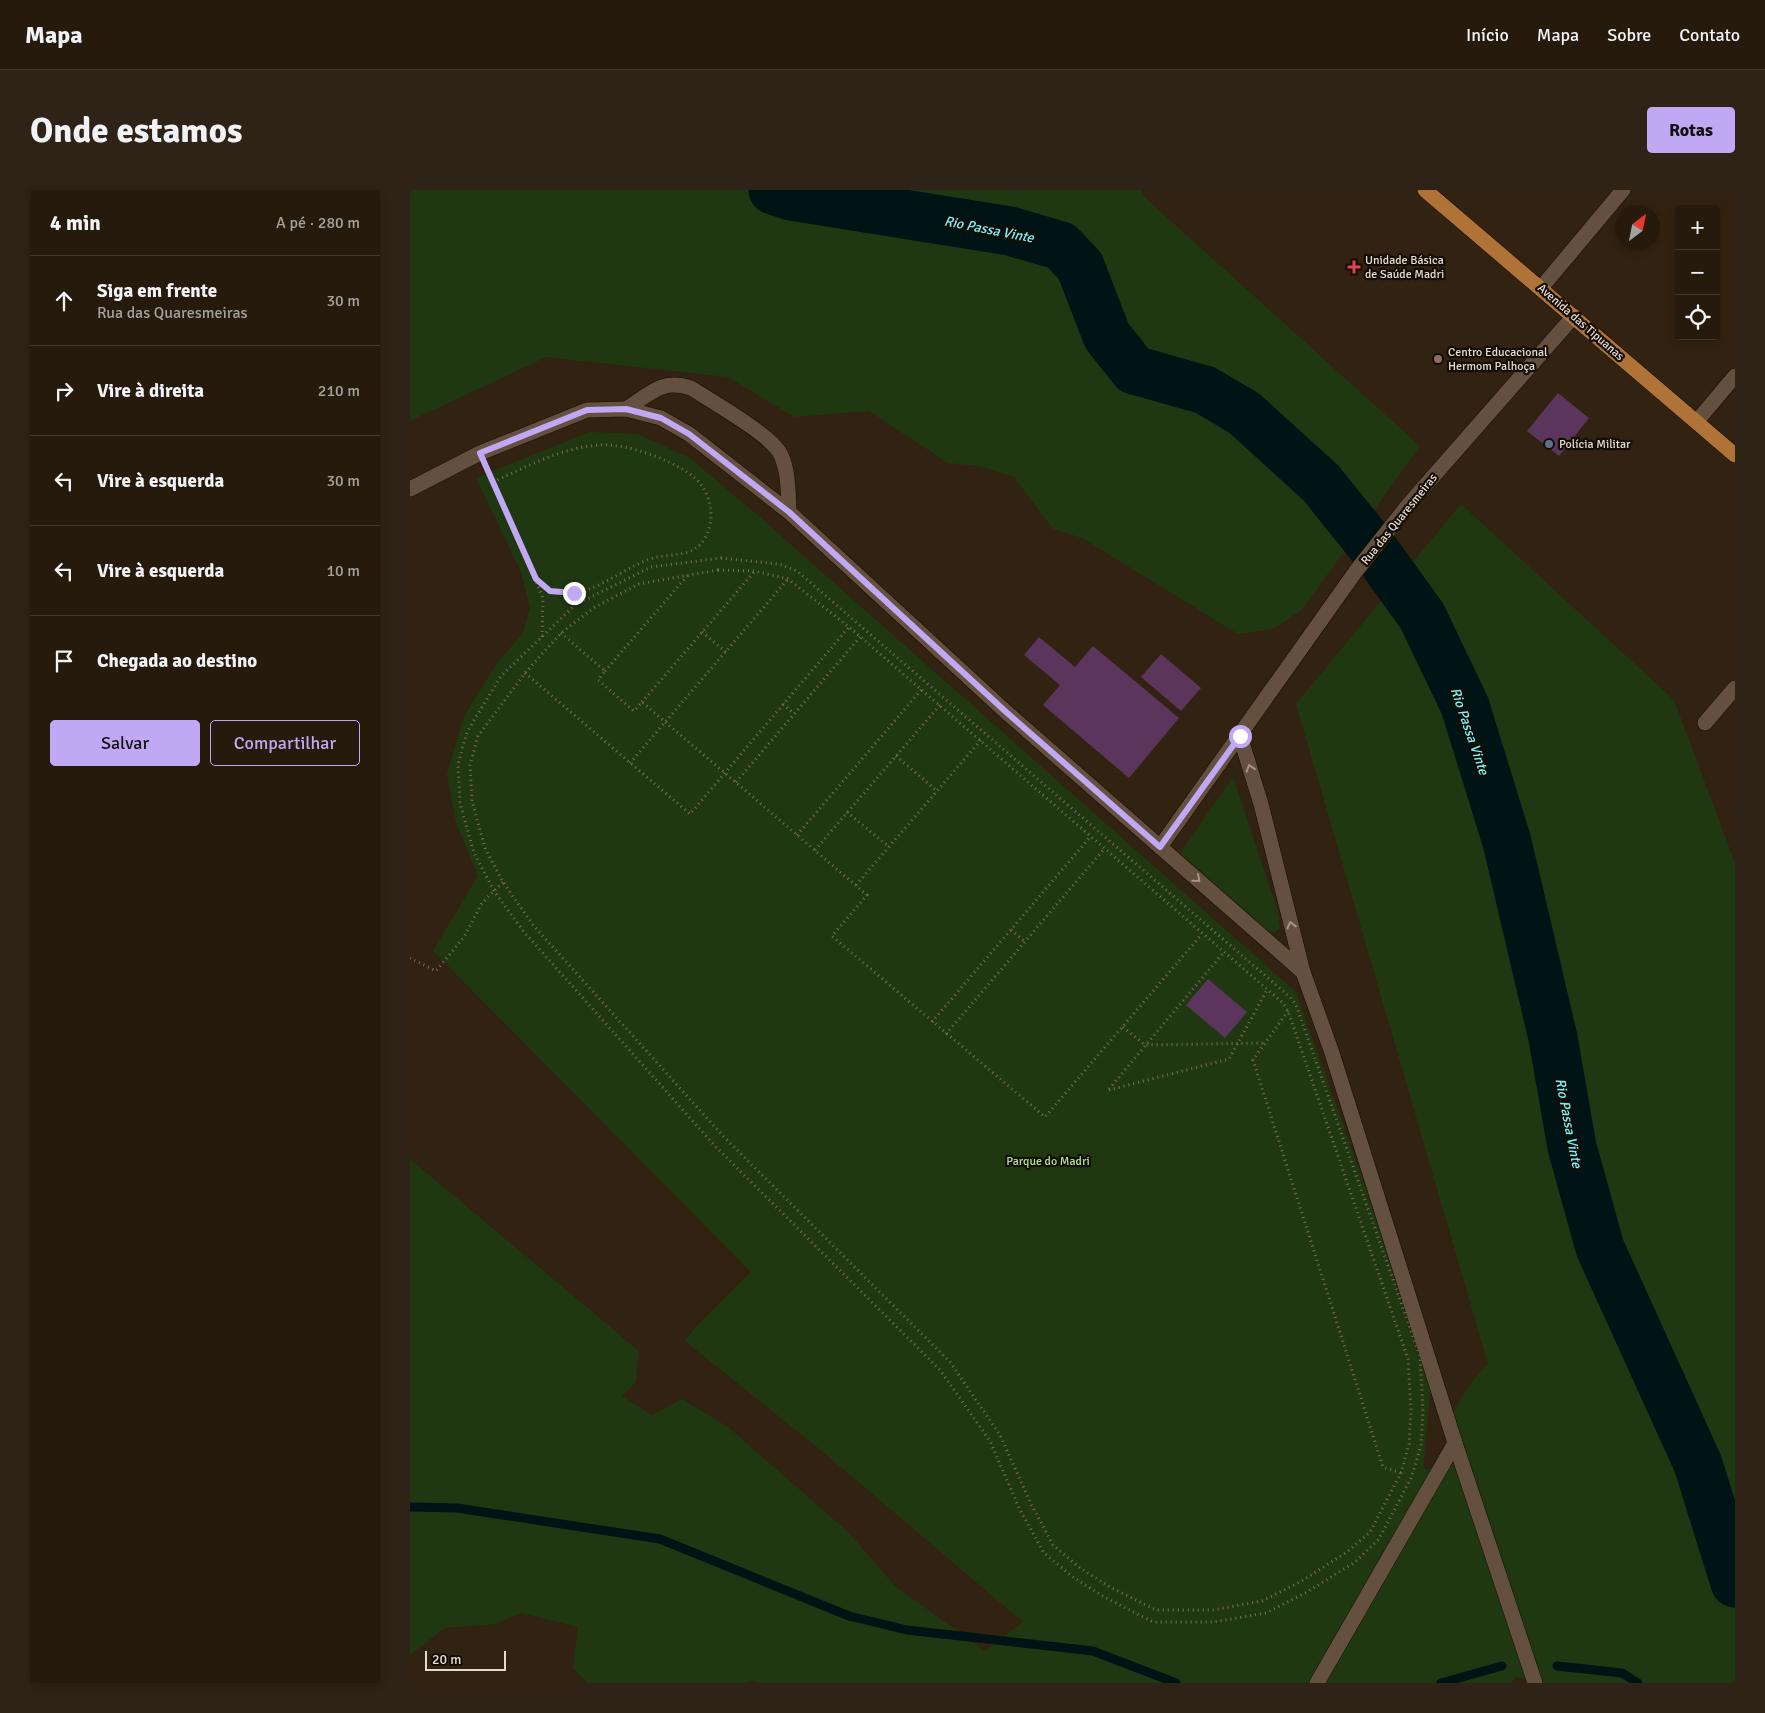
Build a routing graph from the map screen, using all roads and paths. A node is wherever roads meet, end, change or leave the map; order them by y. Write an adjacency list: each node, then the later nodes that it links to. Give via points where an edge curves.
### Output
1 (1425, 190): 3 (main road, Avenida das Tipuanas)
2 (1622, 190): 3 (street)
3 (1541, 288): 4 (main road, Avenida das Tipuanas)
4 (1574, 316): 7 (main road, Avenida das Tipuanas); 33 (street, Rua das Quaresmeiras, via 1409,504 1356,570)
5 (1735, 376): 7 (street)
6 (626, 409): 8 (street, via 587,410); 12 (street, via 661,418 689,434); 12 (street, via 664,384 677,383 691,388 769,440 780,452 787,471)
7 (1697, 421): 9 (main road, Avenida das Tipuanas)
8 (480, 453): 10 (path); 11 (street)
9 (1735, 455)
10 (493, 482): 15 (path); 15 (path, via 561,451 601,444 630,447 657,457 686,472 702,485 713,515 706,537 695,550 674,557 650,558 593,588 574,593 550,591)
11 (410, 489)
12 (789, 512): 44 (street, via 982,690)
13 (754, 571): 14 (path, via 718,570); 16 (path); 18 (path)
14 (687, 576): 19 (path, via 639,584 595,607); 23 (path)
15 (536, 579): 20 (path, via 543,598)
16 (788, 579): 17 (path); 22 (path)
17 (849, 627): 21 (path); 28 (path)
18 (702, 632): 22 (path); 27 (path)
19 (561, 634): 23 (path); 24 (path)
20 (542, 636): 49 (path, via 501,676 467,732 458,764 460,803 474,853); 49 (path, via 575,605 651,567 721,558 779,564 797,572 1290,997 1304,1026 1420,1356 1421,1446 1411,1478 1379,1539 1355,1562 1306,1592 1266,1612 1214,1622 1153,1622 1104,1598 1073,1578 1044,1554 1020,1510 990,1441 940,1370 715,1146 524,932)
21 (860, 636): 26 (path); 30 (path)
22 (726, 652): 31 (path)
23 (605, 671): 27 (path, via 598,680 634,711)
24 (525, 673): 36 (path); 47 (path, via 478,736 470,765 472,801 485,848)
25 (1735, 688): 32 (street)
26 (922, 689): 29 (path); 41 (path)
27 (642, 702): 31 (path)
28 (783, 704): 30 (path); 37 (path)
29 (940, 705): 34 (path); 35 (path)
30 (794, 714): 38 (path)
31 (666, 722): 36 (path); 37 (path)
32 (1705, 723)
33 (1240, 736): 44 (street, Rua das Quaresmeiras); 55 (street, one-way to 33, via 1261,804)
34 (981, 740): 39 (path); 42 (path)
35 (896, 756): 39 (path); 40 (path)
36 (630, 763): 37 (path, via 690,814)
37 (724, 773): 38 (path)
38 (736, 782): 41 (path)
39 (937, 791): 43 (path)
40 (848, 812): 43 (path); 46 (path)
41 (797, 835): 46 (path)
42 (1091, 836): 45 (path); 50 (path)
43 (889, 847): 48 (path)
44 (1160, 847): 55 (street, one-way to 55)
45 (1105, 848): 51 (path); 52 (path)
46 (815, 850): 48 (path)
47 (503, 882): 49 (path); 65 (path, via 534,925 724,1137 950,1362 1000,1435 1053,1545 1080,1568 1156,1610 1213,1610 1262,1601 1348,1552 1370,1532)
48 (856, 885): 58 (path, via 867,895 832,936)
49 (494, 891): 54 (path, via 482,903 464,937 436,971)
50 (1011, 930): 52 (path); 58 (path)
51 (1203, 933): 53 (path); 59 (path)
52 (1025, 942): 60 (path)
53 (1224, 952): 56 (path); 63 (path)
54 (410, 958)
55 (1303, 972): 64 (street, via 1331,1050)
56 (1267, 990): 57 (path); 62 (path)
57 (1288, 1011): 61 (path); 65 (path, via 1408,1359 1409,1444)
58 (932, 1022): 60 (path)
59 (1123, 1027): 60 (path, via 1045,1118); 63 (path)
60 (946, 1034)
61 (1265, 1043): 62 (path); 65 (path, via 1253,1060 1383,1467)
62 (1237, 1044): 63 (path); 63 (path, via 1229,1059 1109,1090)
63 (1145, 1045)
64 (1455, 1443): 66 (street); 67 (street)
65 (1401, 1473)
66 (1317, 1683)
67 (1535, 1683)

